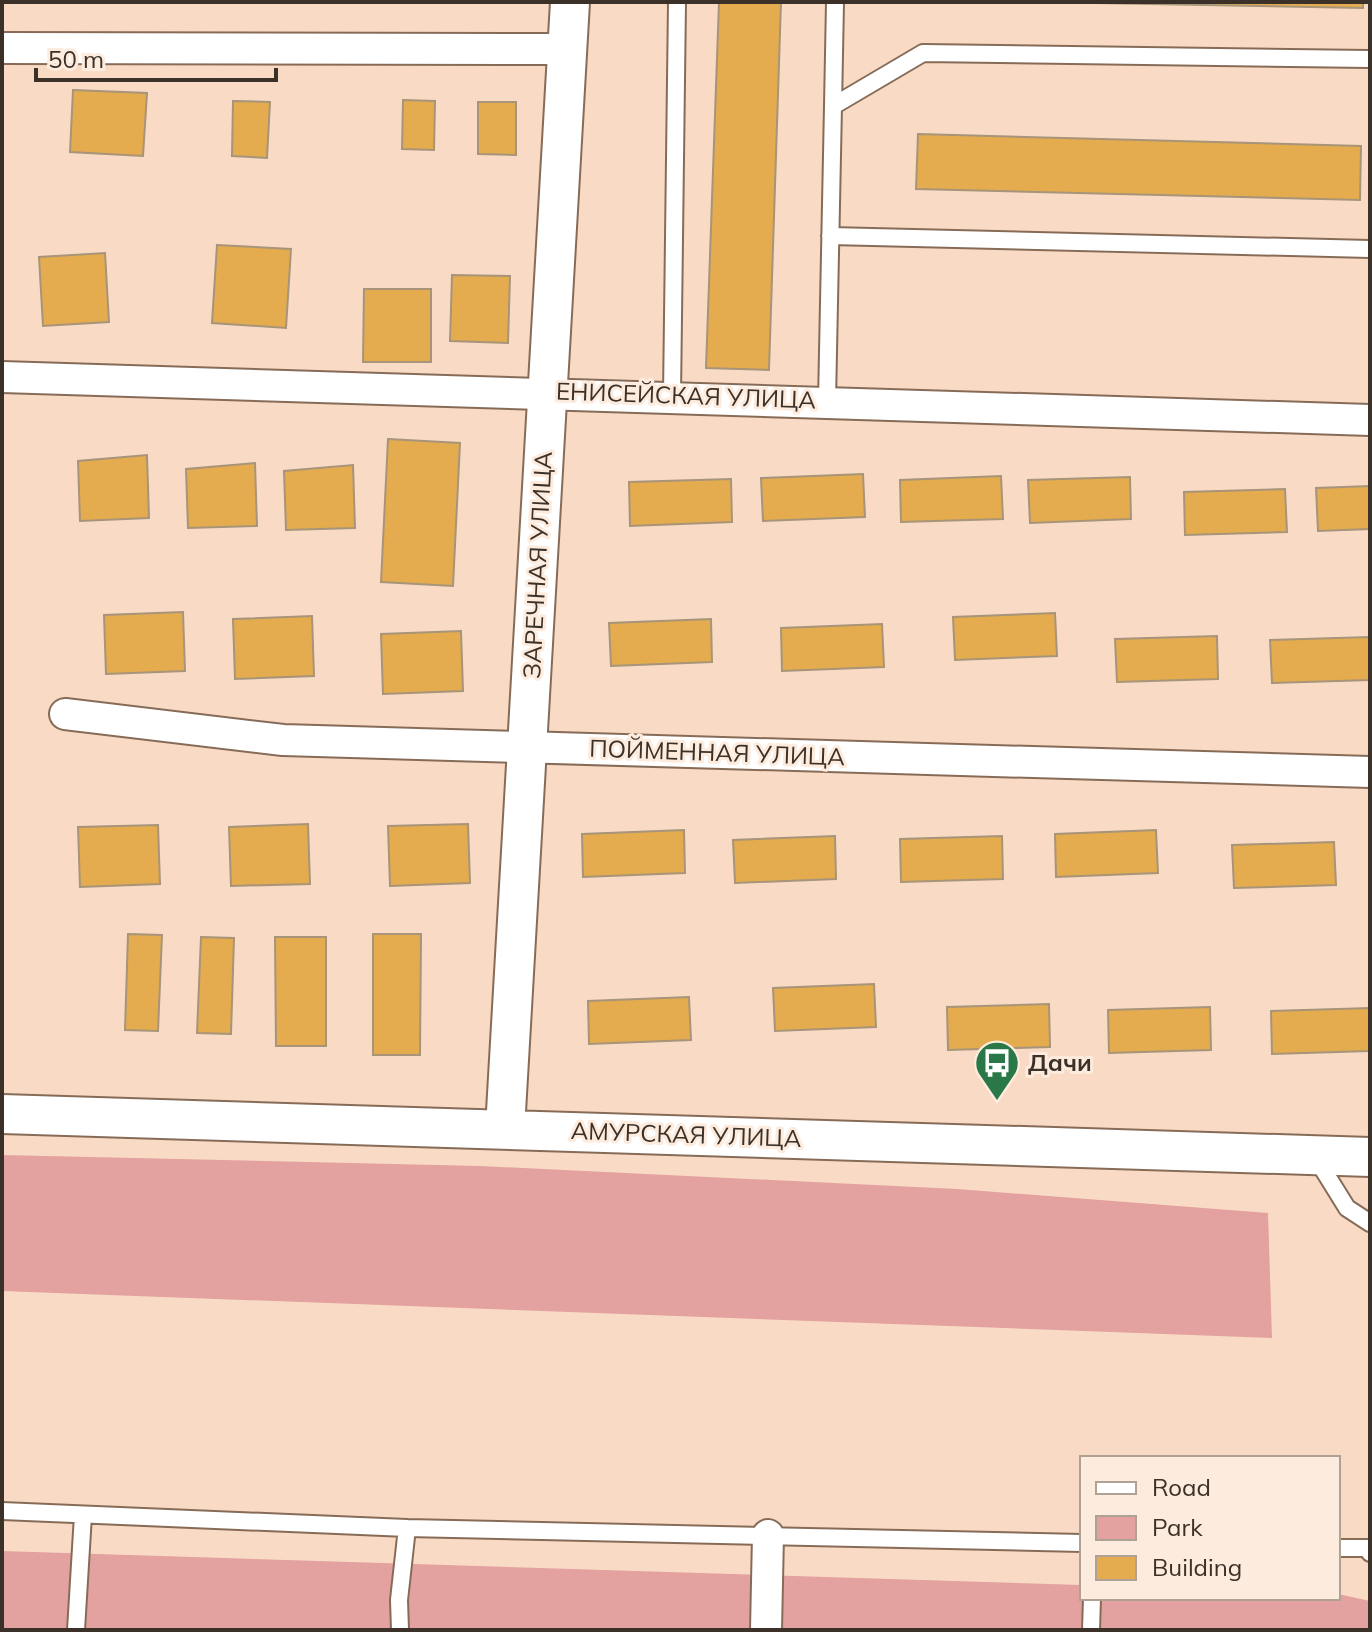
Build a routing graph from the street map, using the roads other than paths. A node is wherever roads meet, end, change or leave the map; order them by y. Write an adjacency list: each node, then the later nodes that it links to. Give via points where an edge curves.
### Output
1 (570, 2): 5 (street, ЗАРЕЧНАЯ УЛИЦА)
2 (677, 2): 12 (lane)
3 (835, 2): 7 (lane)
4 (2, 48): 5 (street)
5 (567, 49): 11 (street, ЗАРЕЧНАЯ УЛИЦА)
6 (1370, 59): 7 (lane, via 923,53)
7 (833, 106): 8 (lane)
8 (830, 236): 9 (lane); 13 (lane)
9 (1370, 249)
10 (2, 377): 11 (street, ЕНИСЕЙСКАЯ УЛИЦА)
11 (548, 392): 12 (street, ЕНИСЕЙСКАЯ УЛИЦА); 16 (street, ЗАРЕЧНАЯ УЛИЦА)
12 (672, 396): 13 (street, ЕНИСЕЙСКАЯ УЛИЦА)
13 (827, 401): 14 (street, ЕНИСЕЙСКАЯ УЛИЦА)
14 (1370, 420)
15 (65, 714): 16 (street, ПОЙМЕННАЯ УЛИЦА, via 283,740)
16 (527, 748): 17 (street, ПОЙМЕННАЯ УЛИЦА); 19 (street, ЗАРЕЧНАЯ УЛИЦА)
17 (1370, 772)
18 (2, 1114): 19 (street, АМУРСКАЯ УЛИЦА)
19 (505, 1129): 20 (street, АМУРСКАЯ УЛИЦА)
20 (1315, 1156): 21 (street, АМУРСКАЯ УЛИЦА); 22 (lane, via 1347,1208)
21 (1370, 1157)
22 (1370, 1223)
23 (2, 1511): 24 (lane)
24 (83, 1515): 25 (lane); 31 (lane)
25 (407, 1528): 26 (lane); 32 (lane)
26 (768, 1535): 27 (lane); 33 (street)
27 (1080, 1543)
28 (1340, 1548): 29 (lane)
29 (1368, 1551)
30 (1092, 1600): 34 (lane)
31 (76, 1630)
32 (400, 1630)
33 (766, 1630)
34 (1091, 1630)

